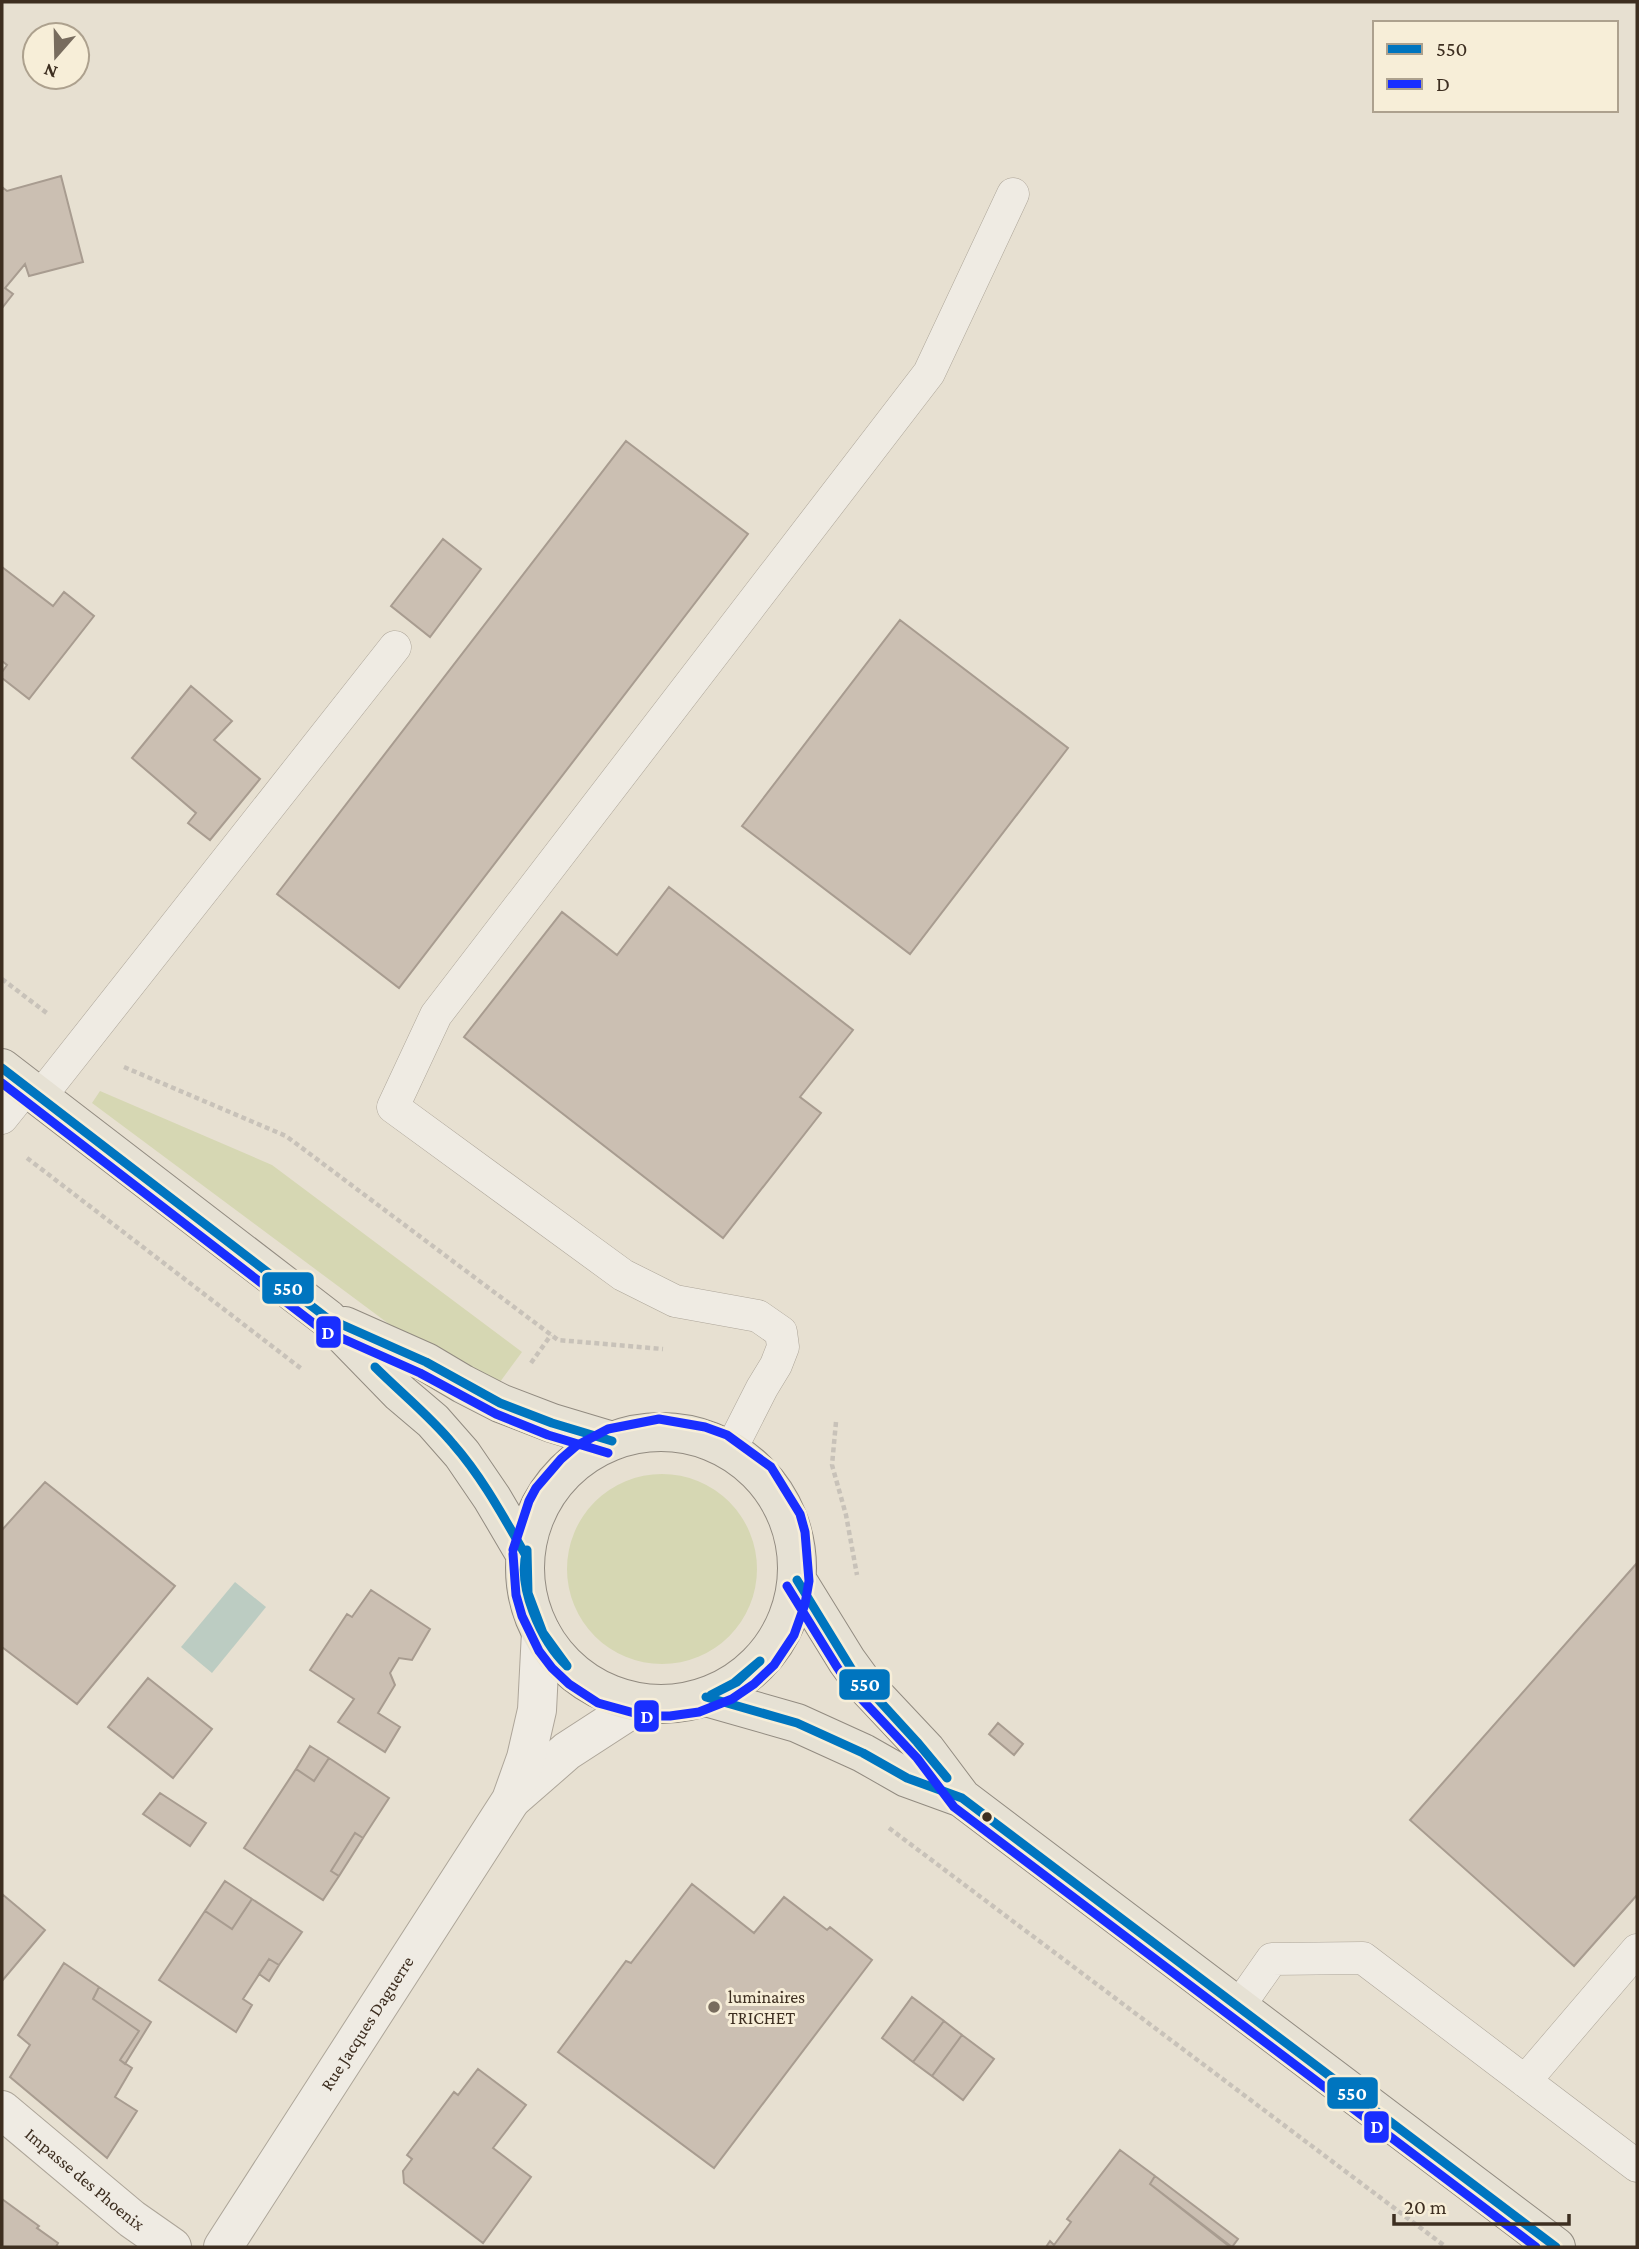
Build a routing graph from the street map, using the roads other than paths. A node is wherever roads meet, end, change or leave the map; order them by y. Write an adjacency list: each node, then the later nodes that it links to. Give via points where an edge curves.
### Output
1 (1013, 194): 7 (lane, via 929,373 436,1015 393,1107 623,1275 675,1301 758,1316 781,1332 783,1347 776,1365)
2 (395, 647): 3 (lane, via 83,1042)
3 (23, 1084): 4 (lane); 5 (main road)
4 (2, 1118)
5 (327, 1318): 6 (main road, via 426,1362 500,1403); 8 (main road, via 462,1454)
6 (612, 1441): 7 (main road, via 642,1433 673,1432); 8 (main road, via 579,1459 552,1485 534,1518)
7 (730, 1451): 9 (main road, via 769,1485 786,1514 796,1546)
8 (525, 1554): 10 (main road, via 528,1594)
9 (797, 1580): 11 (main road, via 788,1618 768,1652 740,1679); 13 (main road, via 863,1683 926,1750)
10 (541, 1633): 12 (main road, via 566,1667 583,1680); 14 (street, via 537,1710)
11 (706, 1697): 12 (main road, via 674,1704); 13 (main road, via 797,1724 907,1778)
12 (641, 1703): 14 (street, via 567,1751)
13 (962, 1798): 16 (main road)
14 (511, 1801): 21 (street, Rue Jacques Daguerre)
15 (1637, 1950): 17 (lane)
16 (1239, 2006): 17 (lane, via 1272,1959 1363,1958); 22 (main road)
17 (1525, 2081): 19 (lane)
18 (2, 2110): 20 (street, Impasse des Phoenix)
19 (1637, 2166)
20 (172, 2247)
21 (223, 2247)
22 (1556, 2247)

